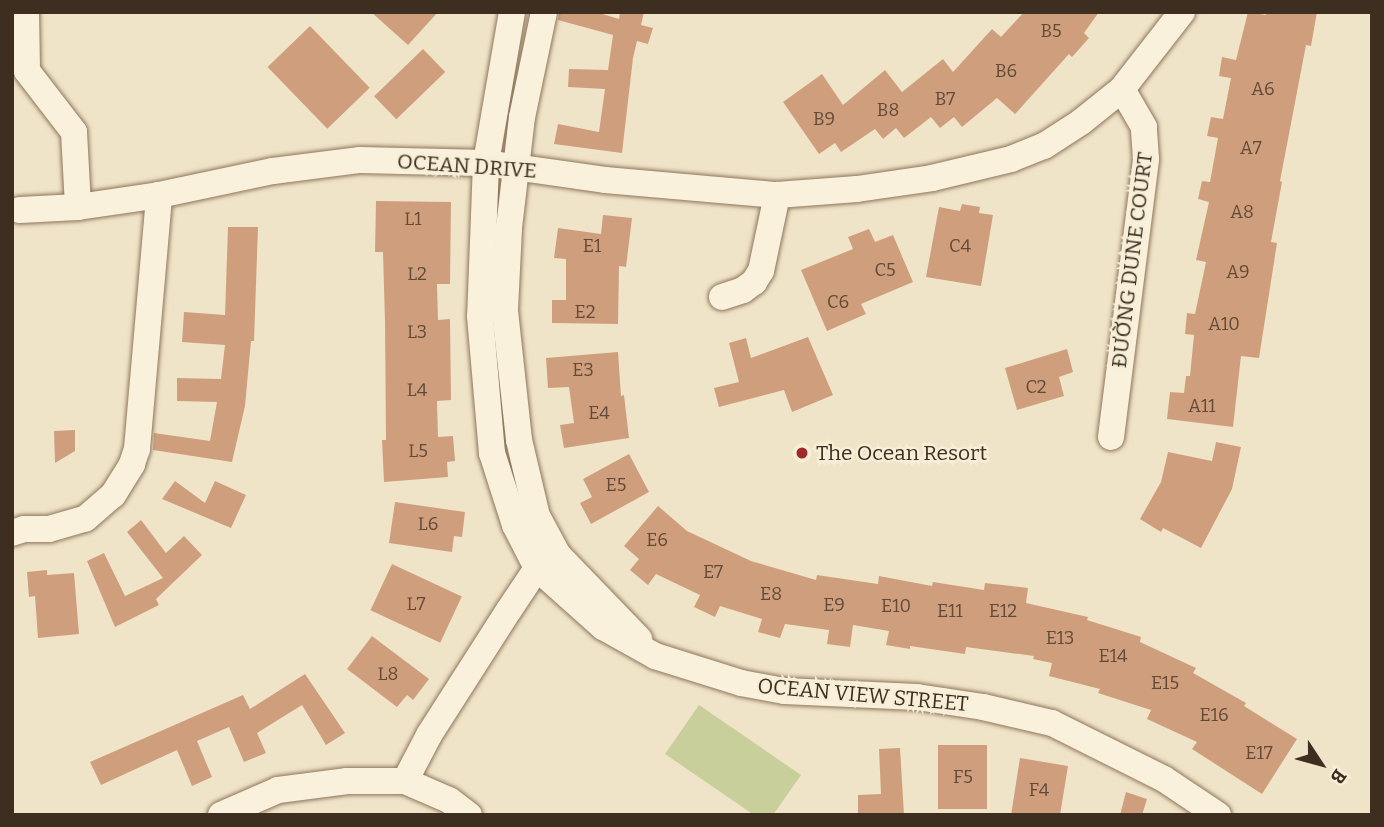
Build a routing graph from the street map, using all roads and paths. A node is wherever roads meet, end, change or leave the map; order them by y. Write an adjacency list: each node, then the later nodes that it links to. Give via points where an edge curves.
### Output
1 (26, 12): 10 (street, via 27,71 74,132)
2 (512, 12): 6 (street, OCEAN VIEW STREET)
3 (544, 12): 7 (street, OCEAN VIEW STREET)
4 (1182, 12): 5 (street, OCEAN DRIVE)
5 (1122, 89): 9 (street, OCEAN DRIVE, via 1044,146 1011,159 932,178); 13 (street, ĐƯỜNG DUNE COURT, via 1144,127 1146,159)
6 (486, 163): 7 (street, OCEAN DRIVE); 8 (street, OCEAN DRIVE, via 320,163); 15 (street, OCEAN VIEW STREET, via 480,316 492,453 514,525)
7 (514, 166): 9 (street, OCEAN DRIVE, via 617,181); 15 (street, OCEAN VIEW STREET, via 505,311 512,391)
8 (159, 195): 10 (street, OCEAN DRIVE); 14 (street, via 132,464 113,495 85,519)
9 (777, 195): 12 (street, via 761,271 743,290)
10 (78, 207): 11 (street, OCEAN DRIVE)
11 (20, 210)
12 (722, 297)
13 (1111, 437)
14 (12, 533)
15 (547, 561): 16 (street, via 429,735); 19 (street, OCEAN VIEW STREET, via 603,627 655,656 741,683 784,691 917,697 1052,723 1164,779)
16 (405, 781): 17 (street, via 347,781 278,790); 18 (street, via 449,800)
17 (221, 815)
18 (469, 815)
19 (1218, 815)

